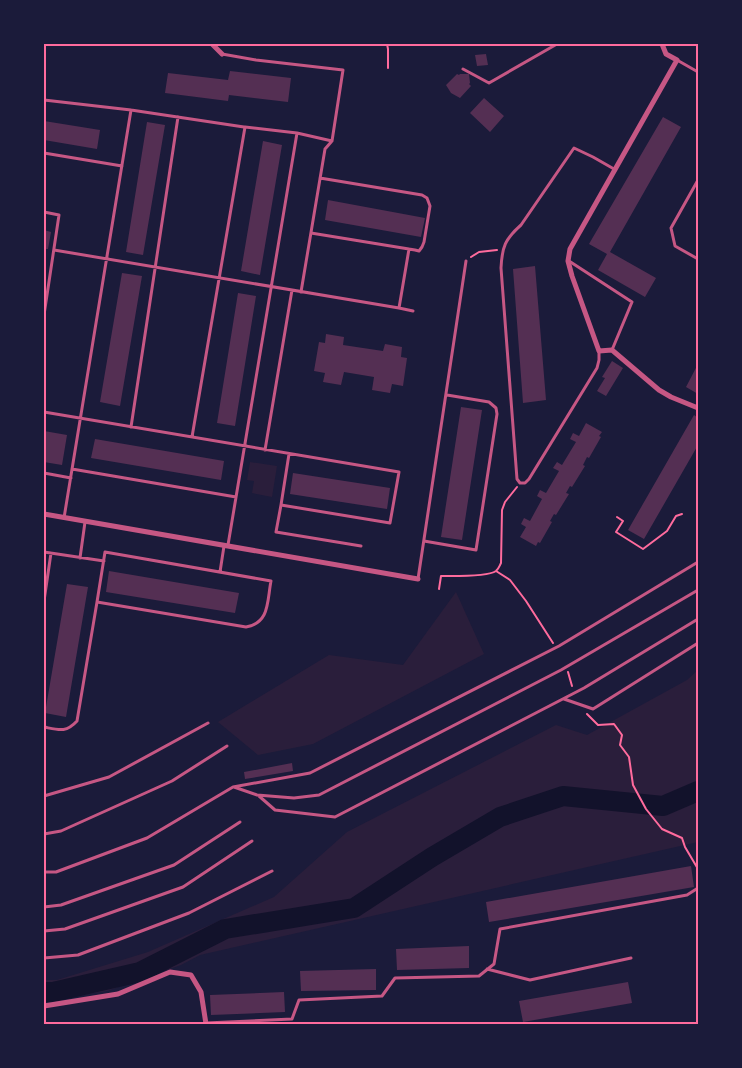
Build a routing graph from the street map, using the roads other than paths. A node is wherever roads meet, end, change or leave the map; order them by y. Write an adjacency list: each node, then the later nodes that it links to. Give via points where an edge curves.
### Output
1 (212, 44): 4 (street)
2 (557, 44): 6 (lane, via 489,83)
3 (662, 44): 5 (street, via 666,54)
4 (222, 54): 13 (lane, via 343,70)
5 (677, 60): 7 (lane); 16 (street)
6 (463, 69)
7 (699, 72)
8 (44, 100): 9 (lane)
9 (131, 110): 10 (lane); 15 (lane)
10 (178, 117): 11 (lane); 27 (lane)
11 (245, 127): 12 (lane); 28 (lane)
12 (297, 133): 13 (lane); 29 (lane)
13 (332, 141): 17 (lane, via 325,149)
14 (44, 153): 15 (lane)
15 (122, 166): 24 (lane)
16 (616, 170): 26 (street, via 570,249); 36 (lane, via 574,148 505,243 501,268 520,483 529,479 597,368)
17 (320, 178): 20 (lane); 21 (lane, via 427,198 430,206 424,243 419,251)
18 (698, 182): 23 (lane, via 671,228 675,246)
19 (44, 212): 22 (lane, via 59,215)
20 (311, 233): 21 (lane); 31 (lane)
21 (408, 249): 32 (lane)
22 (54, 250): 24 (lane); 34 (lane)
23 (699, 259)
24 (106, 260): 27 (lane); 40 (lane)
25 (466, 261): 37 (lane)
26 (568, 261): 35 (lane, via 632,302); 36 (street)
27 (155, 268): 28 (lane); 41 (lane)
28 (219, 278): 29 (lane); 42 (lane)
29 (271, 287): 30 (lane); 43 (lane)
30 (292, 290): 31 (lane); 44 (lane)
31 (301, 292): 32 (lane)
32 (399, 308): 33 (lane)
33 (413, 311)
34 (44, 313)
35 (612, 350): 36 (street); 38 (street, via 659,390)
36 (599, 351)
37 (447, 395): 54 (lane); 54 (lane, via 489,402 496,408 476,550)
38 (699, 408)
39 (44, 412): 40 (lane)
40 (81, 418): 41 (lane); 46 (lane)
41 (131, 427): 42 (lane)
42 (192, 438): 43 (lane)
43 (244, 446): 44 (lane); 49 (lane)
44 (265, 450): 45 (lane)
45 (289, 454): 50 (lane); 50 (lane, via 399,472 390,523)
46 (72, 469): 48 (lane); 49 (lane)
47 (44, 473): 48 (lane)
48 (71, 478): 52 (lane)
49 (236, 497): 55 (lane)
50 (281, 505): 56 (lane, via 276,532)
51 (44, 514): 52 (street)
52 (64, 518): 53 (street)
53 (85, 522): 55 (street); 59 (lane)
54 (424, 542): 63 (lane)
55 (226, 546): 62 (lane); 63 (street)
56 (361, 546)
57 (44, 552): 58 (lane)
58 (51, 553): 59 (lane); 65 (lane)
59 (80, 558): 60 (lane)
60 (104, 561): 62 (lane, via 105,552); 66 (lane)
61 (699, 562): 73 (lane, via 555,647 309,773)
62 (220, 572): 66 (lane, via 271,580 261,621 246,627)
63 (418, 579)
64 (699, 590): 74 (lane, via 566,667 319,795)
65 (44, 601)
66 (97, 602): 71 (lane, via 77,721 63,730)
67 (699, 619): 69 (lane)
68 (699, 643): 69 (lane, via 593,709)
69 (564, 699): 74 (lane, via 335,817 274,810)
70 (208, 723): 75 (lane, via 109,777)
71 (44, 727)
72 (227, 746): 77 (lane, via 172,781 61,831)
73 (233, 787): 74 (lane); 80 (lane, via 147,837 56,872)
74 (257, 795)
75 (44, 796)
76 (240, 822): 82 (lane, via 174,865 61,905)
77 (44, 834)
78 (252, 841): 83 (lane, via 183,887 65,929)
79 (272, 871): 84 (lane, via 189,913 78,955)
80 (44, 872)
81 (699, 888): 86 (lane, via 687,895 500,929 494,964)
82 (44, 906)
83 (44, 931)
84 (44, 958)
85 (631, 958): 86 (lane, via 530,980)
86 (487, 969): 88 (lane, via 479,976 395,978 382,996 299,1000 292,1019)
87 (44, 1006): 88 (street, via 118,994 170,972 191,975 201,992)
88 (206, 1024)

